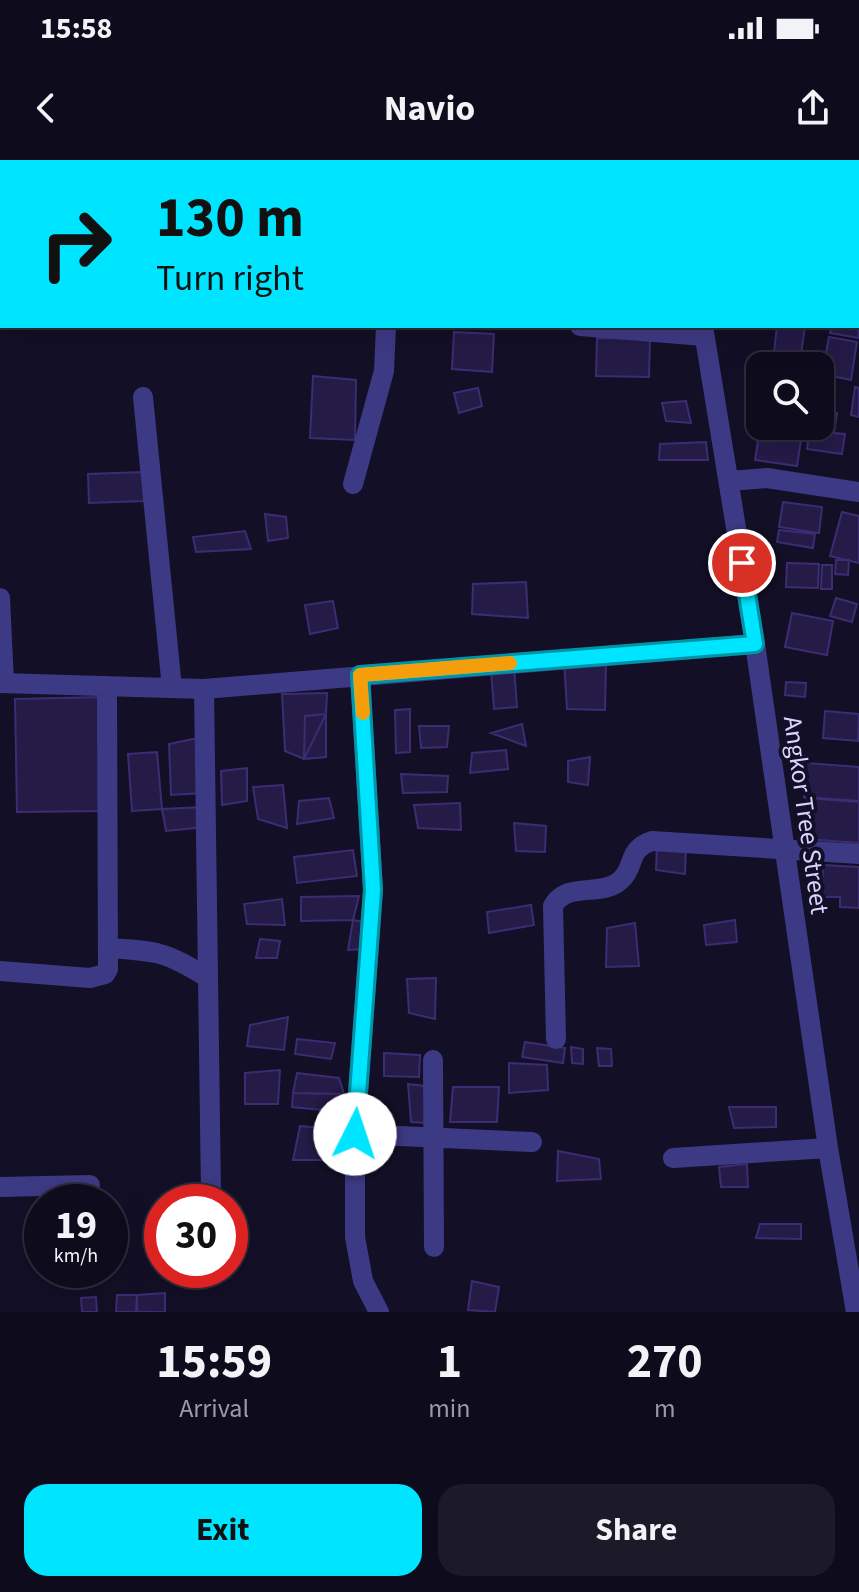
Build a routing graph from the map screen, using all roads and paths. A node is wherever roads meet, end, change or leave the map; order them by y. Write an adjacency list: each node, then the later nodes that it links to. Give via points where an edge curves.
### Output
1 (386, 328): 6 (street, via 384,371)
2 (629, 328): 3 (street)
3 (703, 331): 5 (street, Angkor Tree Street)
4 (143, 397): 13 (street)
5 (730, 481): 7 (street, via 767,478); 9 (street, Angkor Tree Street)
6 (353, 484)
7 (859, 492)
8 (0, 598): 11 (street)
9 (755, 644): 10 (street); 15 (street, Angkor Tree Street)
10 (360, 675): 14 (street); 22 (street, via 373,890)
11 (2, 683): 12 (street)
12 (107, 686): 13 (street); 17 (street)
13 (172, 688): 14 (street)
14 (204, 689): 19 (street)
15 (785, 850): 16 (street); 20 (street, via 652,841 634,851 629,870 618,883 575,890 557,899); 25 (street, Angkor Tree Street)
16 (859, 854)
17 (109, 948): 18 (street, via 108,969 97,977); 19 (street, via 158,952)
18 (0, 971)
19 (208, 978): 27 (street)
20 (556, 1039)
21 (433, 1060): 23 (street)
22 (355, 1134): 23 (street); 32 (street, via 355,1237 363,1281)
23 (433, 1137): 24 (street); 30 (street)
24 (532, 1142)
25 (828, 1148): 26 (street); 31 (street, Angkor Tree Street)
26 (673, 1158)
27 (211, 1184)
28 (24, 1186): 29 (street)
29 (0, 1187)
30 (434, 1247)
31 (857, 1310)
32 (379, 1312)

